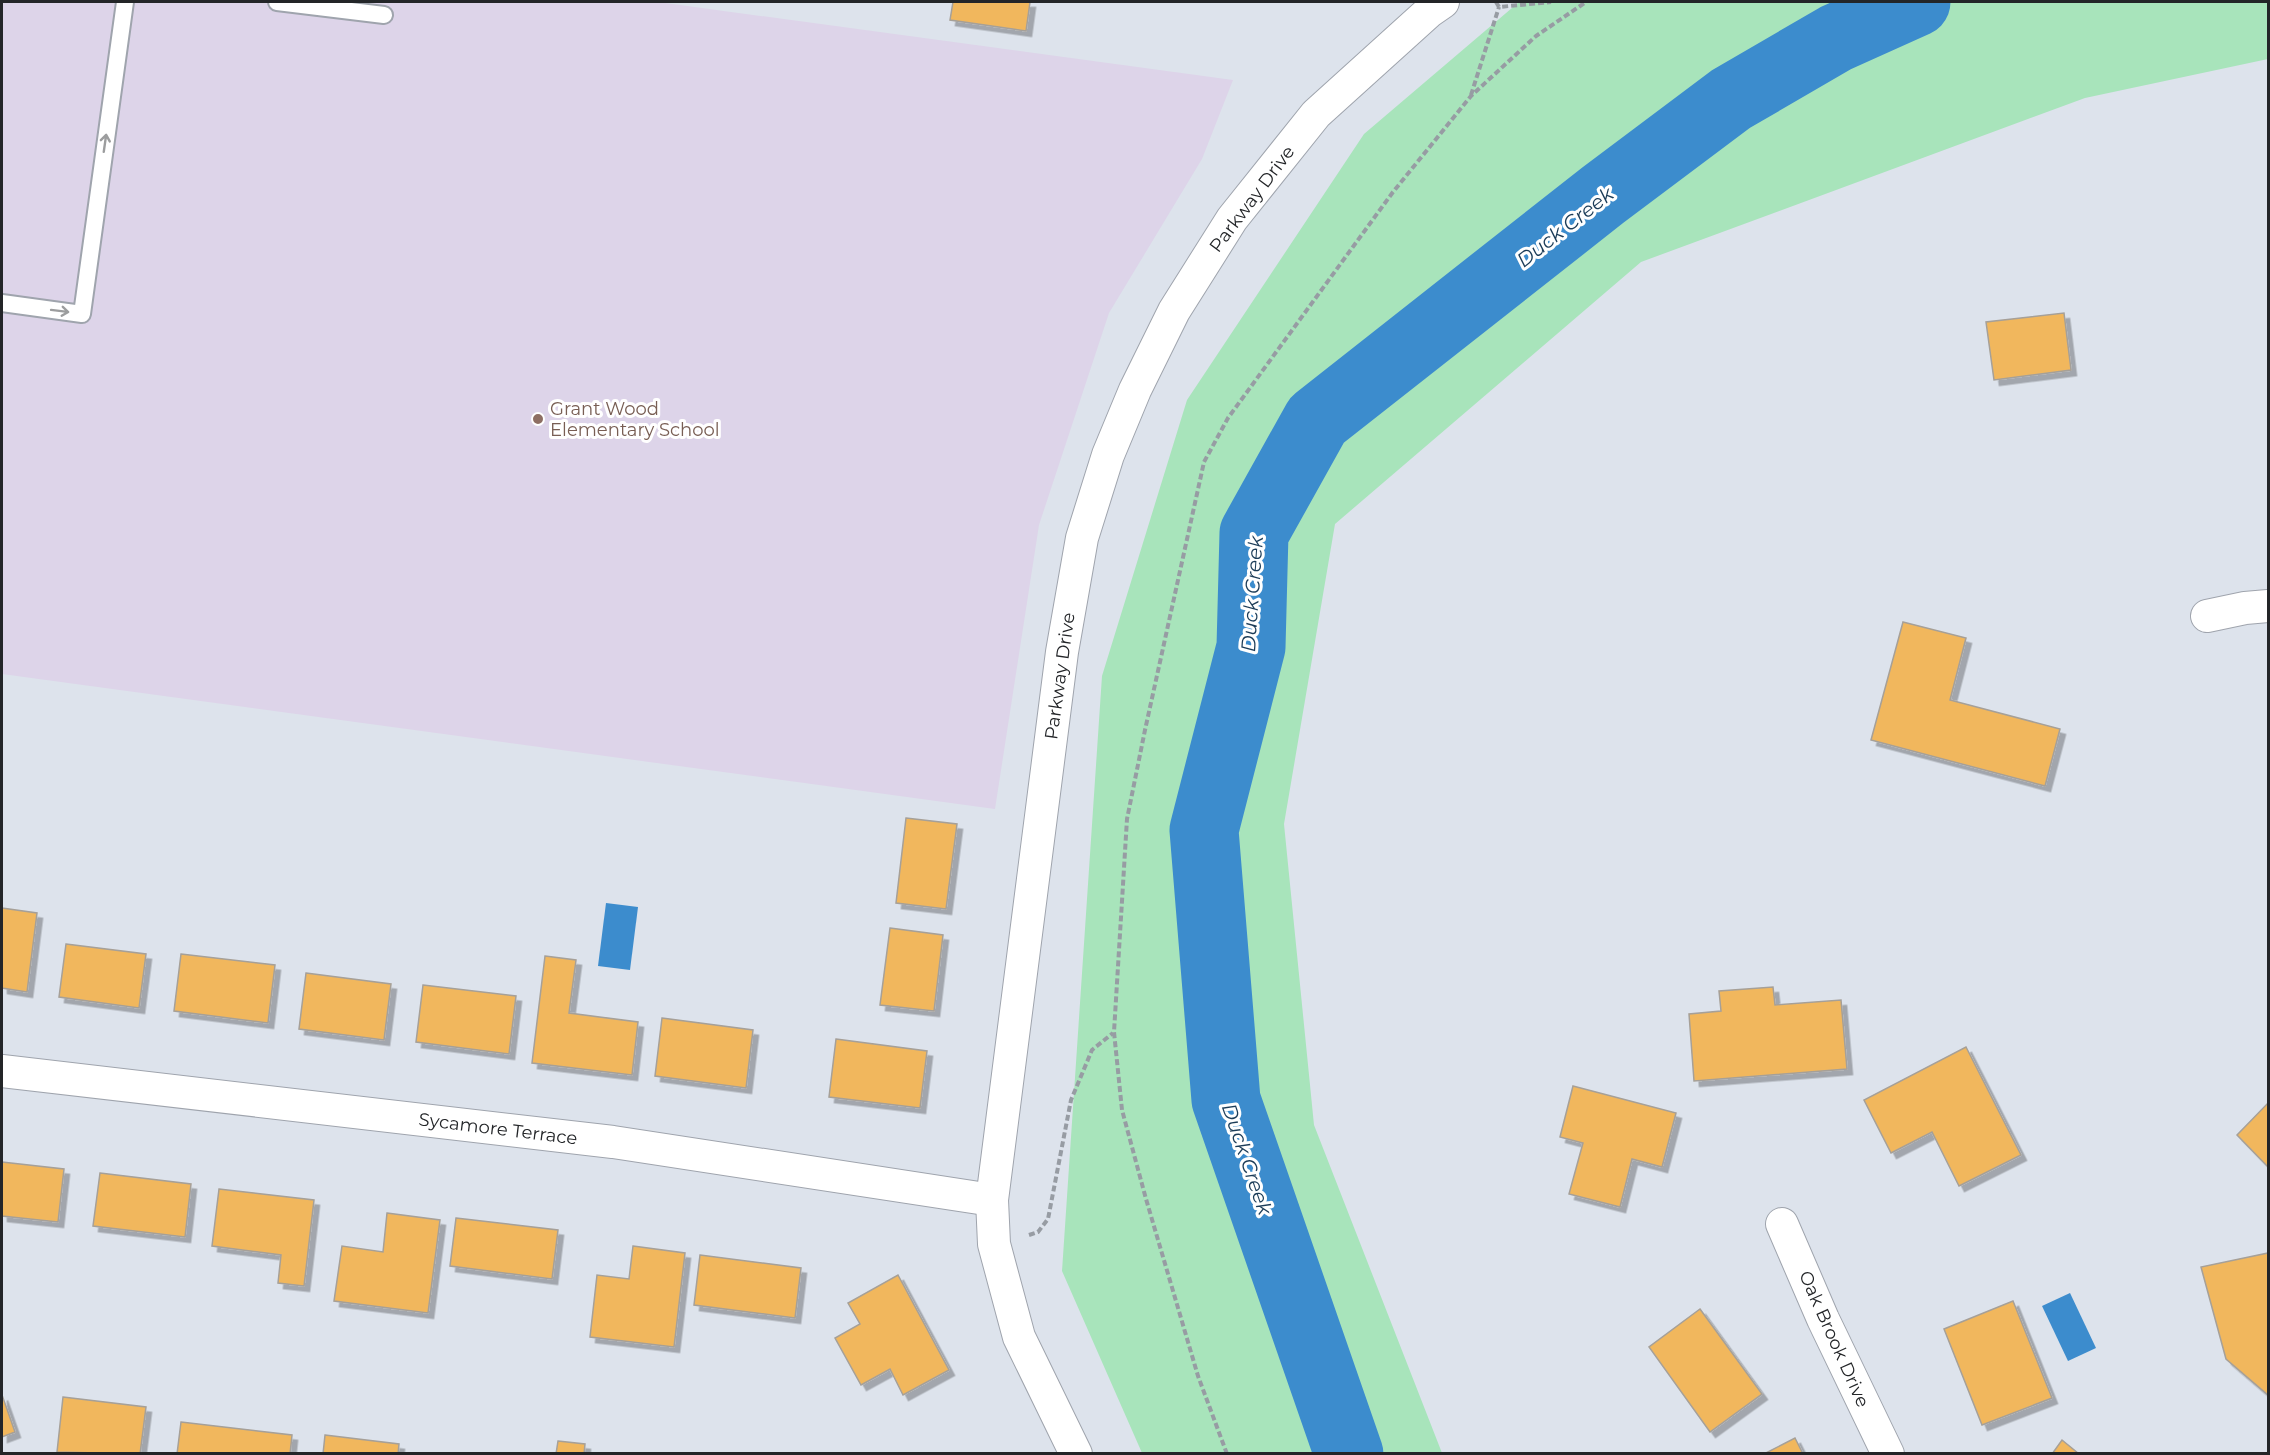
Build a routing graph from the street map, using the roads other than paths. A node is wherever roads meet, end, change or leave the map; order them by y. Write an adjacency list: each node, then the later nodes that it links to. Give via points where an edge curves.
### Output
1 (125, 2): 5 (lane, one-way to 1, via 82,314)
2 (277, 2): 4 (lane)
3 (1443, 2): 9 (street, Parkway Drive, via 1316,114 1232,219 1174,311 1108,454 1082,538 1062,652)
4 (384, 15)
5 (2, 303)
6 (2268, 606): 7 (street)
7 (2207, 616)
8 (2, 1071): 9 (street, Sycamore Terrace, via 613,1142)
9 (992, 1200): 11 (street, Parkway Drive, via 994,1244 1019,1337)
10 (1782, 1224): 12 (street, Oak Brook Drive)
11 (1076, 1454)
12 (1888, 1454)

